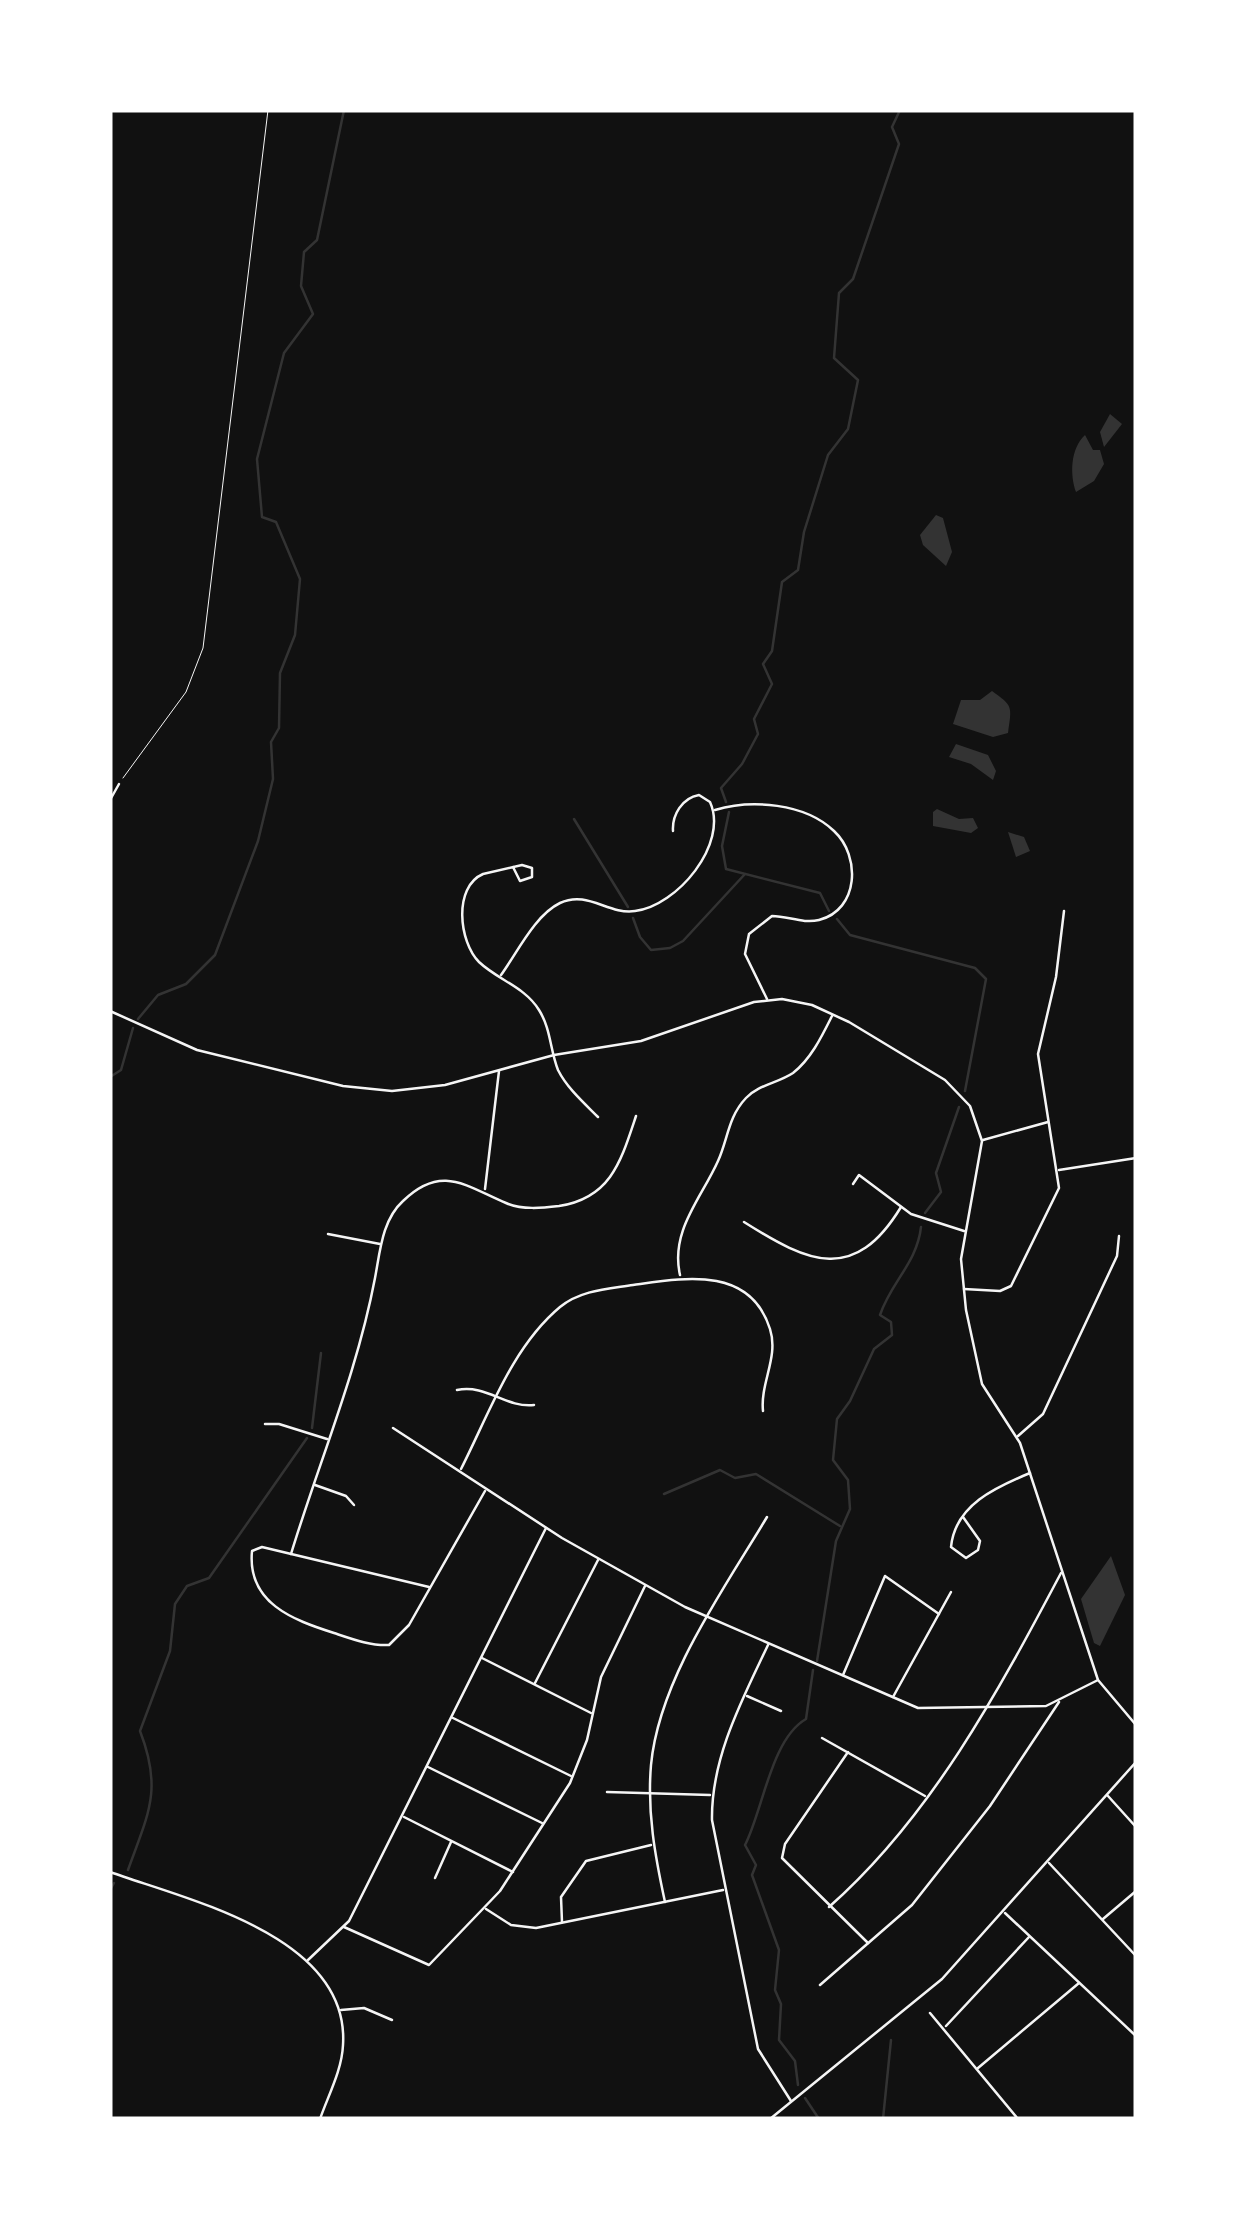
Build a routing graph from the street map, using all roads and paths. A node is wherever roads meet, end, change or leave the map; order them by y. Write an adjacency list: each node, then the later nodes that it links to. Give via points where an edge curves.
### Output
1 (268, 110): 2 (path, via 202,648 186,692)
2 (118, 784): 3 (street)
3 (110, 800)
4 (714, 810): 5 (street, via 707,798 692,796 675,814); 8 (street, via 708,855 660,902 628,912 585,899 558,904); 9 (street, via 749,802 811,816 835,832 850,856 850,892 833,914 806,922 772,916 750,934 745,954)
5 (673, 831)
6 (512, 867): 8 (street, via 474,878 461,898 472,952)
7 (1064, 911): 16 (street, via 1039,1049)
8 (500, 976): 12 (street, via 536,1006)
9 (766, 999): 11 (street, via 805,1003); 12 (street, via 641,1041)
10 (110, 1010): 13 (street, via 197,1050 359,1089 406,1091)
11 (833, 1015): 17 (street, via 952,1086 970,1106); 28 (street, via 804,1061 753,1092 730,1121 720,1156 686,1220 678,1252)
12 (554, 1055): 13 (street); 15 (street, via 561,1076)
13 (499, 1071): 21 (street)
14 (636, 1116): 21 (street, via 619,1166 597,1194 544,1208 512,1205)
15 (598, 1117)
16 (1049, 1122): 17 (street); 19 (street)
17 (982, 1141): 24 (street)
18 (1136, 1158): 19 (street)
19 (1058, 1170): 29 (street, via 1058,1194 1015,1281 1000,1291)
20 (852, 1184): 22 (street, via 860,1175)
21 (485, 1190): 27 (street, via 444,1180 419,1189 397,1207)
22 (901, 1207): 23 (street, via 873,1244 841,1260 806,1256); 24 (street)
23 (744, 1222)
24 (964, 1231): 29 (street)
25 (328, 1234): 27 (street)
26 (1119, 1236): 36 (street, via 1119,1250 1042,1414)
27 (382, 1245): 37 (street, via 364,1336)
28 (681, 1278): 31 (street, via 569,1300 519,1354); 33 (street, via 732,1285 760,1310 773,1350 761,1394)
29 (963, 1289): 36 (street, via 982,1384)
30 (457, 1390): 31 (street, via 475,1386)
31 (497, 1397): 32 (street, via 516,1407); 38 (street)
32 (534, 1405)
33 (764, 1411)
34 (265, 1424): 37 (street)
35 (393, 1428): 38 (street)
36 (1016, 1436): 39 (street)
37 (328, 1440): 40 (street)
38 (460, 1471): 41 (street)
39 (1030, 1473): 44 (street, via 981,1496); 48 (street)
40 (313, 1485): 42 (street); 46 (street)
41 (486, 1489): 45 (street); 50 (street)
42 (354, 1505)
43 (767, 1517): 53 (street)
44 (963, 1518): 44 (street, via 950,1547 966,1558 980,1542)
45 (546, 1528): 47 (street); 55 (street)
46 (290, 1554): 50 (street); 50 (street, via 252,1550 258,1585 280,1612 378,1646 399,1639)
47 (599, 1559): 49 (street); 58 (street)
48 (1062, 1570): 57 (street); 62 (street)
49 (646, 1586): 53 (street); 64 (street, via 600,1677)
50 (428, 1588)
51 (951, 1592): 52 (street)
52 (938, 1614): 56 (street, via 885,1576); 60 (street)
53 (705, 1618): 54 (street); 73 (street, via 656,1738)
54 (768, 1644): 56 (street); 59 (street)
55 (481, 1657): 58 (street); 65 (street)
56 (842, 1676): 60 (street)
57 (1098, 1680): 61 (street); 66 (street)
58 (535, 1683): 64 (street)
59 (745, 1695): 63 (street); 75 (street)
60 (892, 1698): 62 (street, via 927,1711)
61 (1059, 1701): 62 (street); 96 (street, via 990,1806 912,1905)
62 (985, 1710): 76 (street)
63 (781, 1711)
64 (591, 1713): 71 (street)
65 (451, 1717): 70 (street); 71 (street)
66 (1136, 1725)
67 (822, 1738): 68 (street)
68 (848, 1752): 76 (street); 89 (street, via 784,1844 782,1858)
69 (1136, 1762): 74 (street)
70 (427, 1767): 77 (street); 78 (street)
71 (573, 1778): 78 (street)
72 (607, 1792): 73 (street)
73 (650, 1792): 75 (street); 81 (street)
74 (1107, 1794): 79 (street); 82 (street)
75 (712, 1795): 86 (street)
76 (926, 1796): 89 (street)
77 (402, 1816): 80 (street); 94 (street)
78 (544, 1824): 84 (street)
79 (1136, 1827)
80 (451, 1841): 84 (street); 85 (street)
81 (654, 1845): 88 (street); 93 (street, via 582,1864 561,1897)
82 (1048, 1862): 91 (street); 92 (street)
83 (110, 1872): 98 (street, via 249,1923)
84 (513, 1872): 90 (street)
85 (435, 1878)
86 (723, 1890): 88 (street); 107 (street, via 758,2049)
87 (1136, 1890): 92 (street)
88 (666, 1902): 93 (street)
89 (829, 1906): 96 (street)
90 (485, 1908): 93 (street, via 516,1928); 94 (street, via 429,1965)
91 (1004, 1912): 95 (street); 107 (street, via 924,1996)
92 (1102, 1920): 97 (street)
93 (562, 1924)
94 (344, 1927): 98 (street)
95 (1030, 1936): 99 (street); 104 (street)
96 (869, 1943): 100 (street)
97 (1136, 1956)
98 (307, 1961): 101 (street)
99 (1079, 1983): 105 (street); 106 (street)
100 (820, 1985)
101 (339, 2010): 103 (street, via 364,2008); 108 (street, via 342,2054)
102 (930, 2012): 104 (street)
103 (392, 2020)
104 (946, 2027): 106 (street)
105 (1136, 2036)
106 (977, 2068): 110 (street)
107 (792, 2102): 109 (street)
108 (320, 2119)
109 (770, 2119)
110 (1018, 2119)

